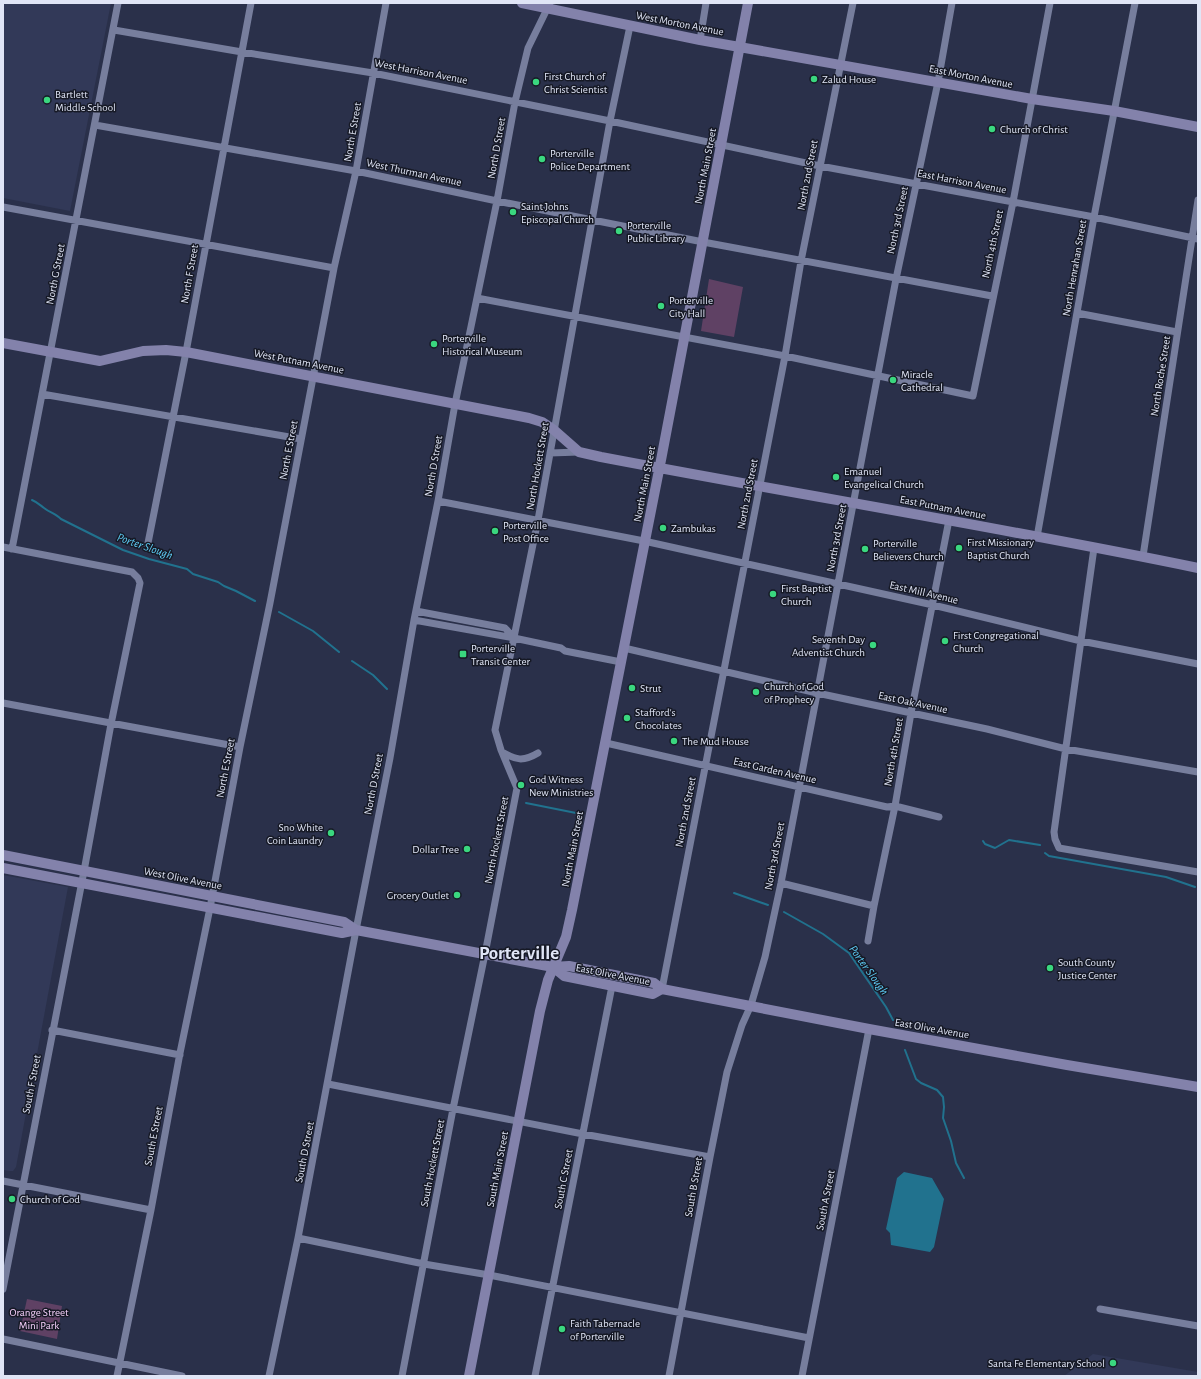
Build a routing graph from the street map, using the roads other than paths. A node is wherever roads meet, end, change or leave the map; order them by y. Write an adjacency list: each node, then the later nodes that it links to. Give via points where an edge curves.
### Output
1 (118, 3): 13 (street, North G Street)
2 (251, 3): 16 (street, North F Street)
3 (386, 3): 18 (street, North E Street)
4 (522, 3): 11 (main road, West Morton Avenue)
5 (706, 3): 14 (street)
6 (748, 3): 15 (main road, North Main Street)
7 (853, 3): 17 (street, North 2nd Street)
8 (952, 3): 19 (street, North 3rd Street)
9 (1050, 3): 20 (street, North 4th Street)
10 (1135, 3): 22 (street, North Henrahan Street)
11 (548, 6): 12 (main road, West Morton Avenue); 21 (street, North D Street, via 528,48)
12 (630, 26): 14 (main road, West Morton Avenue); 23 (street, North Hockett Street)
13 (114, 30): 16 (street, West Harrison Avenue); 24 (street, North G Street)
14 (700, 40): 15 (main road, West Morton Avenue)
15 (740, 47): 17 (main road, East Morton Avenue); 26 (main road, North Main Street)
16 (242, 52): 18 (street, West Harrison Avenue); 27 (street, North F Street)
17 (841, 64): 19 (main road, East Morton Avenue); 28 (street, North 2nd Street)
18 (373, 73): 21 (street, West Harrison Avenue); 29 (street, North E Street)
19 (938, 82): 20 (main road, East Morton Avenue); 30 (street, North 3rd Street)
20 (1032, 99): 22 (main road, East Morton Avenue); 33 (street, North 4th Street)
21 (515, 102): 23 (street, West Harrison Avenue); 32 (street, North D Street)
22 (1114, 111): 25 (main road, East Morton Avenue); 35 (street, North Henrahan Street)
23 (610, 121): 26 (street, West Harrison Avenue); 37 (street, North Hockett Street)
24 (95, 125): 27 (street, West Thurman Avenue); 36 (street, North G Street)
25 (1198, 127)
26 (721, 145): 28 (street, East Harrison Avenue); 39 (main road, North Main Street)
27 (225, 148): 29 (street, West Thurman Avenue); 40 (street, North F Street)
28 (820, 166): 30 (street, East Harrison Avenue); 41 (street, North 2nd Street)
29 (356, 171): 32 (street, West Thurman Avenue); 42 (street, North E Street)
30 (916, 183): 33 (street, East Harrison Avenue); 43 (street, North 3rd Street)
31 (1198, 200): 38 (street, North Roche Street)
32 (497, 201): 37 (street, West Thurman Avenue); 45 (street, North D Street)
33 (1013, 202): 35 (street, East Harrison Avenue); 44 (street, North 4th Street)
34 (3, 207): 36 (street)
35 (1094, 217): 38 (street, East Harrison Avenue); 46 (street, North Henrahan Street)
36 (77, 220): 40 (street); 51 (street, North G Street)
37 (593, 220): 39 (street, West Thurman Avenue); 47 (street, North Hockett Street)
38 (1195, 239): 48 (street, North Roche Street)
39 (703, 242): 41 (street, West Thurman Avenue); 49 (main road, North Main Street)
40 (206, 245): 42 (street); 52 (street, North F Street)
41 (801, 261): 43 (street, West Thurman Avenue); 53 (street, North 2nd Street)
42 (334, 268): 54 (street, North E Street)
43 (896, 279): 44 (street, West Thurman Avenue); 55 (street, North 3rd Street)
44 (992, 296): 55 (street, North 4th Street, via 973,396)
45 (477, 298): 47 (street); 57 (street, North D Street)
46 (1077, 313): 48 (street); 69 (street, North Henrahan Street)
47 (575, 317): 49 (street); 59 (street, North Hockett Street)
48 (1177, 332): 75 (street, North Roche Street)
49 (684, 338): 53 (street); 63 (main road, North Main Street)
50 (3, 344): 51 (main road, West Putnam Avenue)
51 (51, 352): 52 (main road, West Putnam Avenue, via 100,361 143,351); 56 (street, North G Street)
52 (186, 352): 54 (main road, West Putnam Avenue); 58 (street, North F Street)
53 (784, 356): 55 (street); 64 (street, North 2nd Street)
54 (314, 376): 57 (main road, West Putnam Avenue); 60 (street, North E Street)
55 (878, 377): 66 (street, North 3rd Street)
56 (42, 394): 58 (street); 74 (street, North G Street)
57 (455, 404): 59 (main road, West Putnam Avenue, via 528,418 542,422); 65 (street, North D Street)
58 (174, 416): 60 (street); 72 (street, North F Street)
59 (554, 430): 61 (main road, West Putnam Avenue); 62 (street, North Hockett Street)
60 (301, 439): 93 (street, North E Street)
61 (579, 452): 62 (street); 63 (main road)
62 (550, 453): 67 (street, North Hockett Street)
63 (659, 468): 64 (main road, East Putnam Avenue); 70 (main road, North Main Street)
64 (759, 487): 66 (main road, East Putnam Avenue); 76 (street, North 2nd Street)
65 (438, 501): 67 (street, East Mill Avenue); 80 (street, North D Street)
66 (854, 503): 68 (main road, East Putnam Avenue); 78 (street, North 3rd Street)
67 (538, 520): 70 (street, East Mill Avenue); 82 (street, North Hockett Street)
68 (949, 520): 69 (main road, East Putnam Avenue); 79 (street, North 4th Street)
69 (1037, 537): 73 (main road, East Putnam Avenue)
70 (644, 541): 76 (street, East Mill Avenue); 84 (main road, North Main Street)
71 (3, 547): 74 (street)
72 (148, 548)
73 (1094, 548): 75 (main road, East Putnam Avenue); 83 (street)
74 (12, 549): 91 (street, via 132,572 138,578 140,583)
75 (1143, 556): 77 (main road, East Putnam Avenue)
76 (744, 563): 78 (street, East Mill Avenue); 87 (street, North 2nd Street)
77 (1198, 568)
78 (838, 584): 79 (street, East Mill Avenue); 88 (street, North 3rd Street)
79 (933, 605): 83 (street, East Mill Avenue); 90 (street, North 4th Street)
80 (416, 611): 81 (street, North D Street); 82 (street, via 505,628)
81 (414, 620): 82 (street); 112 (street, North D Street)
82 (514, 638): 85 (street); 95 (street, North Hockett Street, via 495,730)
83 (1081, 641): 86 (street, East Mill Avenue); 94 (street)
84 (624, 648): 85 (main road, North Main Street); 87 (street, East Oak Avenue)
85 (621, 662): 92 (main road, North Main Street)
86 (1198, 664)
87 (724, 672): 88 (street, East Oak Avenue); 97 (street, North 2nd Street)
88 (817, 693): 90 (street, East Oak Avenue); 99 (street, North 3rd Street)
89 (3, 703): 91 (street)
90 (911, 713): 94 (street, East Oak Avenue); 100 (street, North 4th Street)
91 (111, 724): 93 (street); 106 (street)
92 (606, 743): 97 (street, East Garden Avenue); 115 (main road, North Main Street, via 568,930)
93 (240, 747): 110 (street, North E Street)
94 (1066, 748): 98 (street, East Oak Avenue); 107 (street, via 1054,832 1059,848)
95 (502, 752): 96 (street, via 519,760); 114 (street, North Hockett Street, via 517,788)
96 (538, 753)
97 (705, 765): 99 (street, East Garden Avenue); 117 (street, North 2nd Street)
98 (1198, 772)
99 (799, 787): 100 (street, East Garden Avenue, via 887,807); 109 (street, North 3rd Street)
100 (895, 806): 101 (street, East Garden Avenue); 111 (street, North 4th Street)
101 (939, 818)
102 (3, 855): 103 (main road, West Olive Avenue)
103 (19, 858): 104 (main road, via 16,863); 106 (main road, West Olive Avenue)
104 (3, 861)
105 (3, 868): 108 (main road, West Olive Avenue)
106 (84, 871): 108 (street); 110 (main road, West Olive Avenue)
107 (1198, 872)
108 (82, 883): 110 (main road, West Olive Avenue); 120 (street, South F Street)
109 (781, 883): 111 (street); 118 (street, North 3rd Street)
110 (211, 902): 112 (main road, West Olive Avenue, via 344,922); 121 (street, South E Street)
111 (874, 906): 113 (street, North 4th Street)
112 (356, 930): 114 (main road, West Olive Avenue); 122 (street, South D Street)
113 (868, 941)
114 (485, 954): 115 (main road, West Olive Avenue); 124 (street, South Hockett Street)
115 (553, 967): 116 (main road, East Olive Avenue, via 564,976); 117 (main road, East Olive Avenue, via 569,966 654,983); 125 (main road, South Main Street, via 540,1011)
116 (612, 986): 117 (main road, East Olive Avenue, via 653,994); 126 (street, South C Street)
117 (662, 989): 118 (main road, East Olive Avenue)
118 (751, 1006): 119 (main road, East Olive Avenue); 127 (street, South B Street, via 742,1025 728,1072)
119 (869, 1029): 123 (main road, East Olive Avenue); 139 (street, South A Street)
120 (52, 1030): 121 (street); 129 (street, South F Street)
121 (180, 1055): 130 (street, South E Street)
122 (328, 1084): 124 (street); 131 (street, South D Street)
123 (1198, 1087)
124 (453, 1109): 125 (street); 132 (street, South Hockett Street)
125 (519, 1122): 126 (street); 133 (main road, South Main Street)
126 (583, 1134): 127 (street); 134 (street, South C Street)
127 (710, 1157): 137 (street, South B Street)
128 (3, 1181): 129 (street)
129 (23, 1185): 130 (street); 135 (street, South F Street)
130 (151, 1210): 141 (street, South E Street)
131 (298, 1238): 132 (street); 144 (street, South D Street)
132 (424, 1264): 133 (street); 145 (street, South Hockett Street)
133 (489, 1275): 134 (street); 146 (main road, South Main Street)
134 (552, 1288): 137 (street); 147 (street, South C Street)
135 (3, 1289)
136 (1100, 1309): 138 (street)
137 (681, 1313): 139 (street); 148 (street, South B Street)
138 (1198, 1326)
139 (809, 1338): 149 (street, South A Street)
140 (3, 1339): 141 (street)
141 (120, 1364): 142 (street, South E Street); 143 (street)
142 (117, 1376)
143 (182, 1376)
144 (269, 1376)
145 (402, 1376)
146 (469, 1376)
147 (535, 1376)
148 (670, 1376)
149 (802, 1376)

